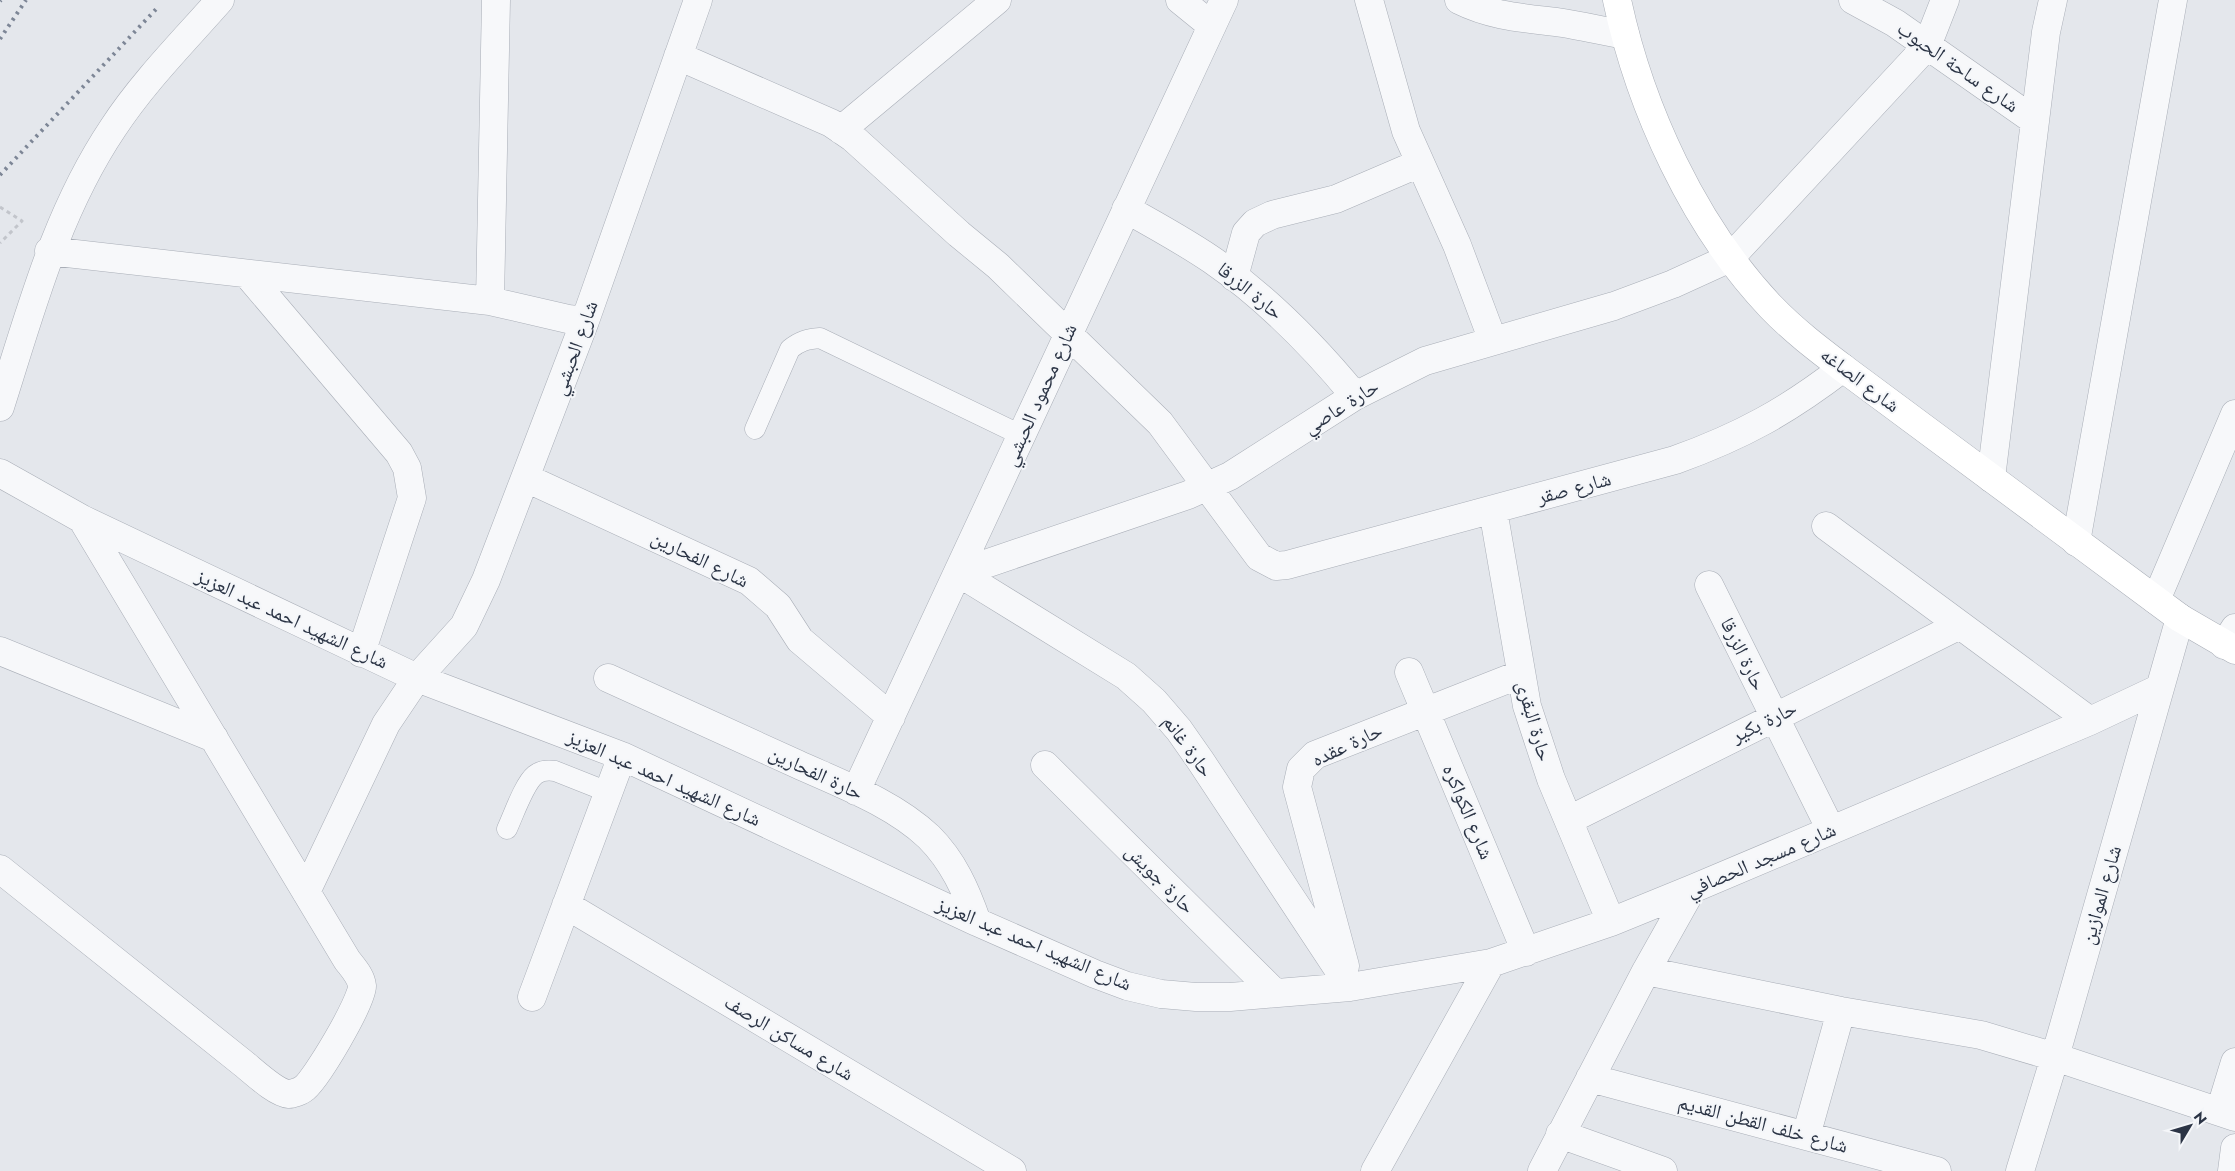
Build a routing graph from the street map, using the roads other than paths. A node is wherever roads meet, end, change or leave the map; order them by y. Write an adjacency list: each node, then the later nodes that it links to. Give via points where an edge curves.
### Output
1 (220, 0): 22 (street, via 114,127 85,174)
2 (496, 0): 26 (street)
3 (698, 0): 17 (street, شارع الحبشي)
4 (997, 0): 19 (street)
5 (1180, 0): 14 (street)
6 (1224, 0): 14 (street, شارع محمود الحبشي)
7 (1369, 0): 20 (street, via 1406,131)
8 (1459, 0): 15 (street, via 1476,9 1516,19 1557,22)
9 (1617, 0): 15 (street, شارع الصاغه)
10 (1853, 0): 16 (street, شارع ساحة الحبوب, via 1895,23)
11 (1945, 0): 16 (street)
12 (2053, 0): 18 (street)
13 (2173, 0): 43 (street)
14 (1212, 26): 21 (street, شارع محمود الحبشي)
15 (1625, 35): 23 (street, شارع الصاغه, via 1658,128 1679,173)
16 (1927, 46): 18 (street, شارع ساحة الحبوب); 23 (street)
17 (678, 56): 19 (street); 27 (street, شارع الحبشي)
18 (2035, 121): 38 (street)
19 (841, 130): 28 (street, via 998,266)
20 (1420, 163): 25 (street, via 1336,199 1272,215 1255,223 1246,233); 29 (street, via 1457,244)
21 (1126, 209): 25 (street, حارة الزرقا, via 1169,233); 28 (street, شارع محمود الحبشي)
22 (50, 251): 24 (street); 32 (street)
23 (1730, 258): 29 (street, حارة عاصي, via 1614,306); 30 (street, شارع الصاغه, via 1771,307)
24 (247, 274): 26 (street); 51 (street, via 399,453 407,468 412,498)
25 (1234, 277): 31 (street, حارة الزرقا, via 1288,323)
26 (490, 300): 27 (street)
27 (585, 321): 37 (street, شارع الحبشي)
28 (1067, 334): 35 (street, شارع محمود الحبشي); 39 (street, via 1160,423)
29 (1494, 340): 31 (street, حارة عاصي, via 1425,361)
30 (1843, 368): 38 (street, شارع الصاغه); 40 (street, شارع صقر, via 1780,412 1721,443 1675,460)
31 (1356, 396): 39 (street, حارة عاصي, via 1230,476)
32 (0, 407)
33 (2235, 414): 46 (street)
34 (755, 430): 35 (lane, via 790,349 808,338 820,338)
35 (1022, 436): 44 (street, شارع محمود الحبشي)
36 (0, 473): 41 (street, شارع الشهيد احمد عبد العزيز)
37 (526, 478): 54 (street, شارع الحبشي, via 486,580 464,626); 58 (street, شارع الفحارين, via 749,581 778,606 800,640)
38 (1991, 478): 43 (street, شارع الصاغه)
39 (1208, 486): 40 (street, شارع صقر, via 1259,557 1276,566); 44 (street, حارة عاصي)
40 (1492, 510): 53 (street, حارة البقرى)
41 (82, 519): 51 (street, شارع الشهيد احمد عبد العزيز); 61 (street)
42 (1826, 526): 48 (street)
43 (2076, 542): 46 (street, شارع الصاغه)
44 (959, 573): 58 (street, شارع محمود الحبشي); 78 (street, حارة غانم, via 1126,676 1154,701 1179,730)
45 (1709, 585): 59 (street, حارة الزرقا)
46 (2156, 600): 47 (street, شارع الصاغه)
47 (2180, 618): 49 (street, شارع الصاغه); 56 (street, شارع الموازين)
48 (1960, 625): 59 (street, حارة بكير); 60 (street)
49 (2231, 641)
50 (0, 651): 61 (street)
51 (361, 653): 54 (street, شارع الشهيد احمد عبد العزيز)
52 (1409, 672): 57 (street, شارع الكواكره)
53 (1521, 674): 57 (street, حارة عقده); 66 (street, حارة البقرى, via 1536,737)
54 (417, 678): 62 (street, شارع الشهيد احمد عبد العزيز); 71 (street, شارع الحبشي, via 386,724)
55 (608, 678): 64 (street, حارة الفحارين)
56 (2158, 690): 60 (street, شارع مسجد الحصافي); 82 (street, شارع الموازين)
57 (1426, 711): 75 (street, شارع الكواكره); 78 (street, حارة عقده, via 1315,756 1304,765 1298,778 1297,787)
58 (891, 716): 64 (street, شارع محمود الحبشي)
59 (1775, 717): 66 (street, حارة بكير); 68 (street, حارة الزرقا)
60 (2090, 721): 68 (street, شارع مسجد الحصافي)
61 (214, 738): 71 (street)
62 (622, 756): 65 (street); 73 (street, شارع الشهيد احمد عبد العزيز)
63 (1045, 765): 79 (street, حارة جويش)
64 (856, 791): 73 (street, حارة الفحارين, via 903,817 929,837 950,862 966,891)
65 (608, 792): 67 (lane, via 555,771 537,773 530,780); 72 (street)
66 (1569, 820): 74 (street, حارة البقرى)
67 (507, 829)
68 (1831, 830): 70 (street, شارع مسجد الحصافي)
69 (0, 869): 71 (street, via 244,1064 288,1094 304,1089 317,1073 358,1003 362,987 359,975)
70 (1692, 889): 74 (street, شارع مسجد الحصافي); 77 (street)
71 (306, 892)
72 (566, 905): 80 (street); 89 (street, شارع مساكن الرصف)
73 (977, 922): 79 (street, شارع الشهيد احمد عبد العزيز, via 1127,986 1161,994 1196,997)
74 (1611, 922): 75 (street, شارع مسجد الحصافي)
75 (1526, 952): 76 (street, شارع مسجد الحصافي)
76 (1491, 963): 78 (street, شارع مسجد الحصافي); 90 (street)
77 (1646, 971): 81 (street); 84 (street)
78 (1350, 987): 79 (street, شارع الشهيد احمد عبد العزيز)
79 (1274, 992)
80 (532, 998)
81 (1841, 1011): 82 (street, via 1981,1035); 87 (street)
82 (2056, 1057): 85 (street); 94 (street, شارع الموازين)
83 (2235, 1062): 85 (street)
84 (1590, 1078): 86 (street); 87 (street, شارع خلف القطن القديم)
85 (2227, 1114)
86 (1560, 1134): 91 (street); 92 (street)
87 (1806, 1136): 93 (street, شارع خلف القطن القديم)
88 (2235, 1148): 95 (street)
89 (1012, 1171)
90 (1375, 1171)
91 (1542, 1171)
92 (1663, 1171)
93 (1937, 1171)
94 (2020, 1171)
95 (2232, 1171)

